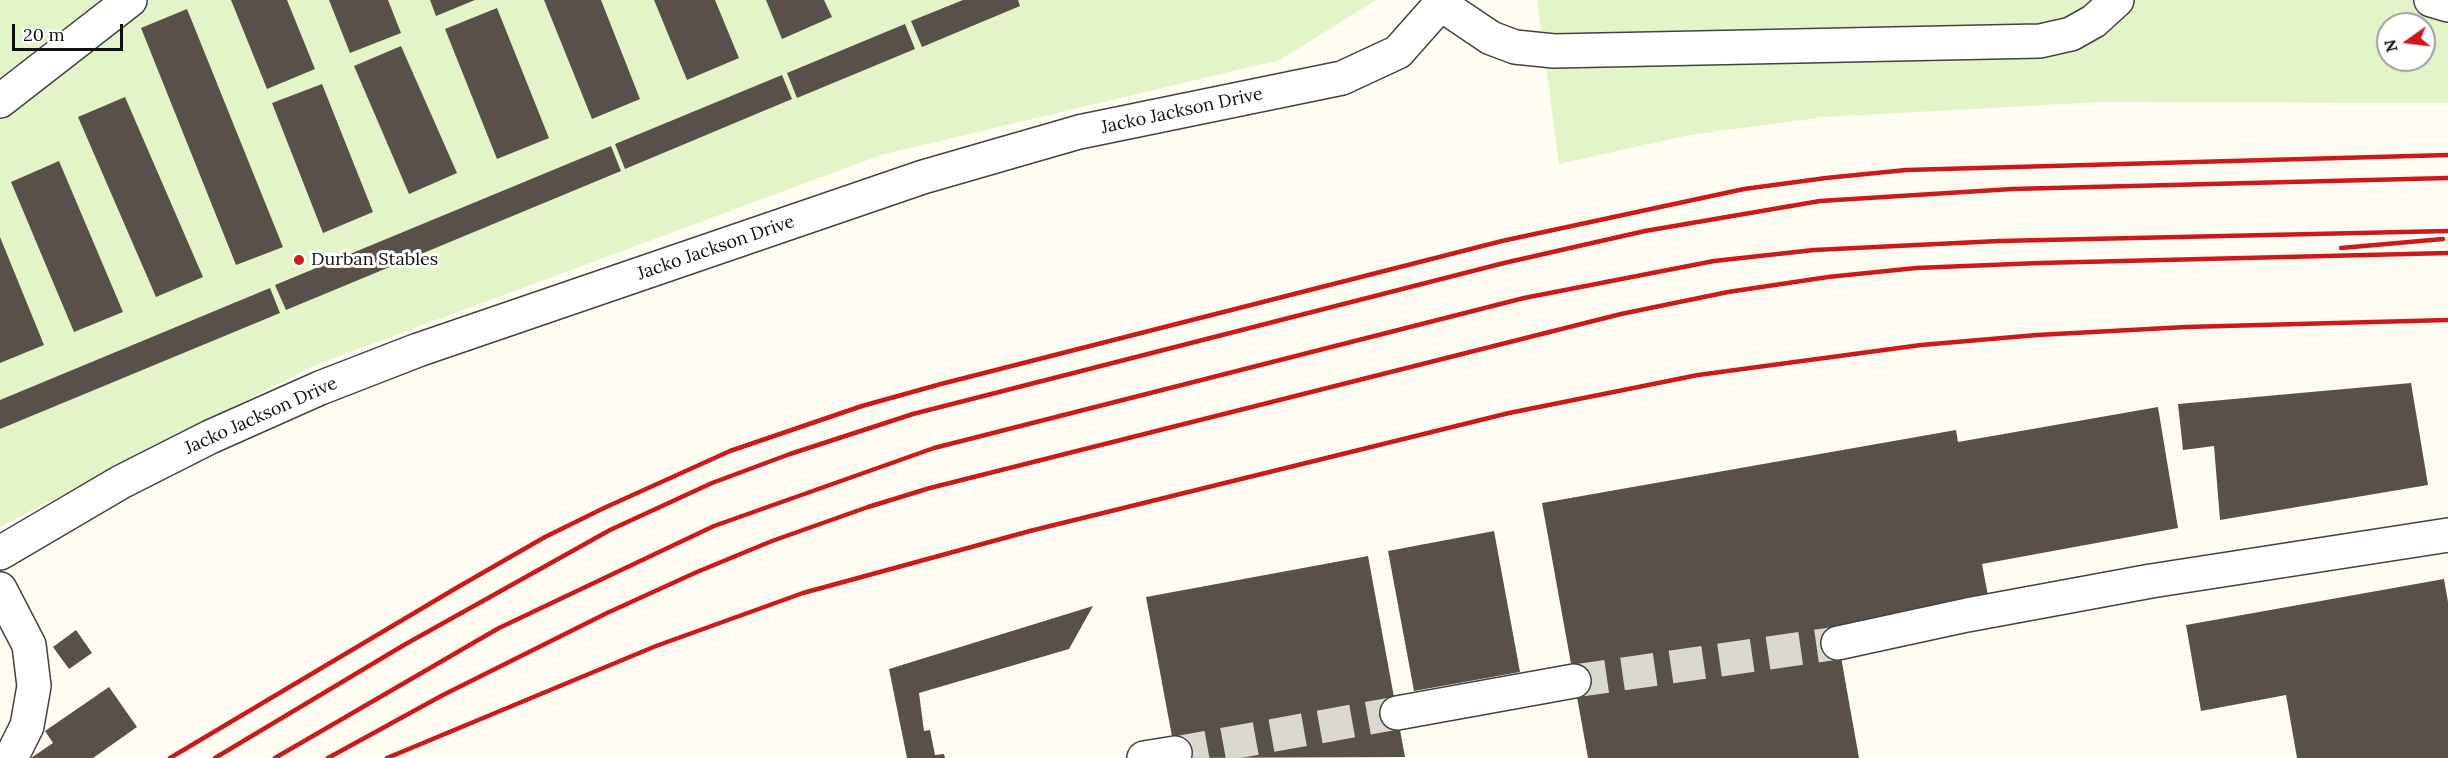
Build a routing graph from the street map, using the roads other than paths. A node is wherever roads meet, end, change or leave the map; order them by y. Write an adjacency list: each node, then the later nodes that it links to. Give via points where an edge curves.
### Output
1 (130, 0): 6 (street)
2 (2117, 0): 4 (street, via 2094,21 2071,34 2040,41 1554,51 1515,47 1491,38)
3 (2431, 0): 5 (street)
4 (1443, 3): 8 (street, Jacko Jackson Drive, via 1398,52 1342,78 1079,132 945,171 418,350 210,437 121,482)
5 (2448, 5)
6 (0, 101)
7 (2448, 535): 10 (street, via 2151,581)
8 (0, 553)
9 (0, 589): 13 (street, via 29,645 34,686 27,726)
10 (1838, 643)
11 (1574, 681): 12 (street)
12 (1397, 713)
13 (11, 758)

